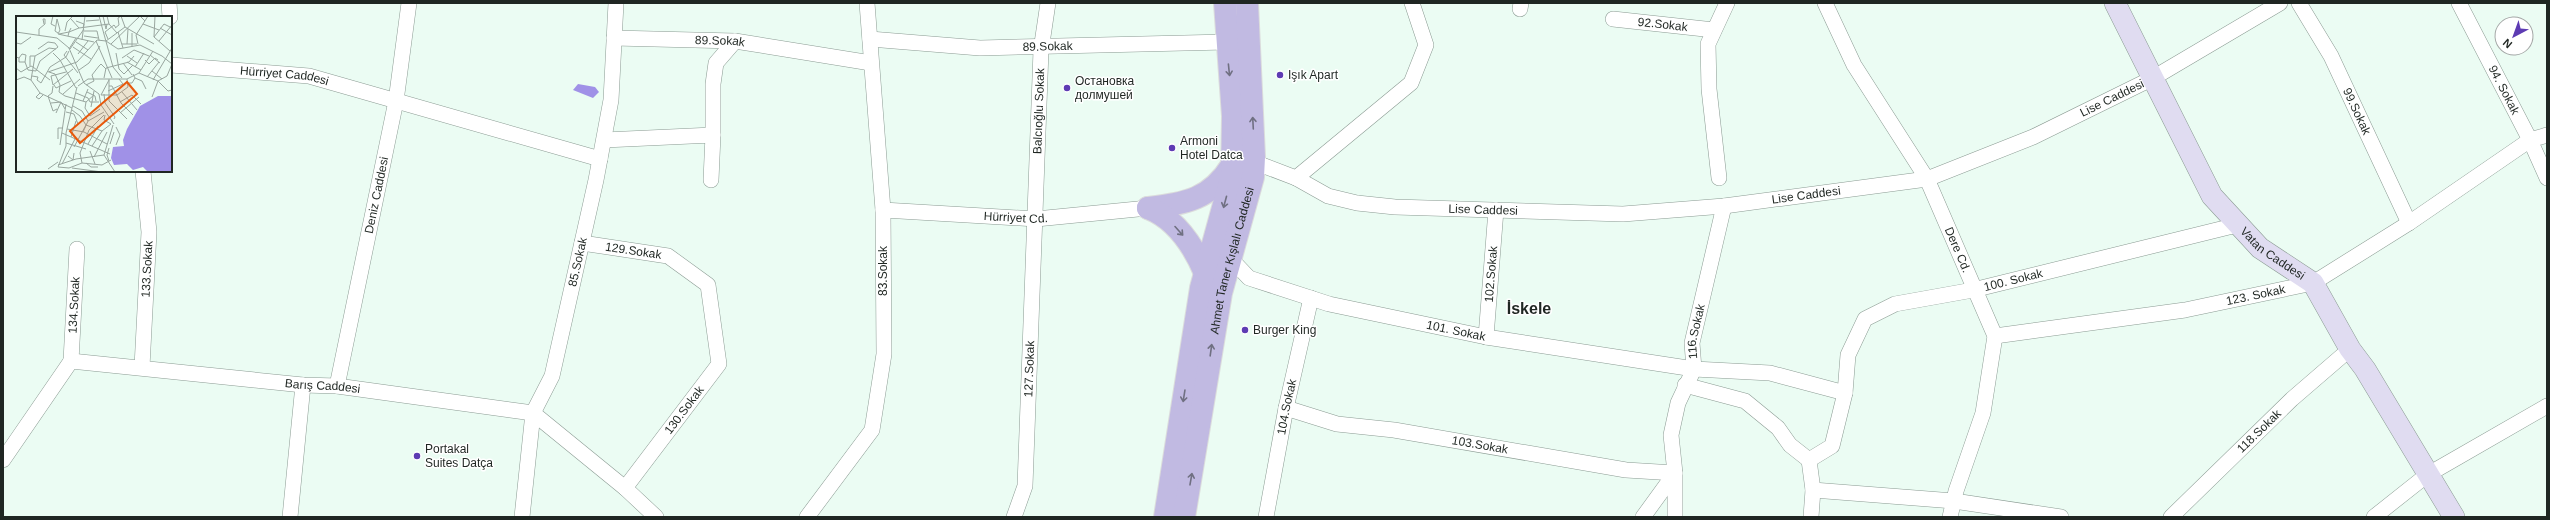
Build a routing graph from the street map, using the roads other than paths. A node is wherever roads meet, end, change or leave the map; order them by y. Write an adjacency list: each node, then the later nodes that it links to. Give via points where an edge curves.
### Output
1 (169, 3): 15 (street)
2 (409, 3): 26 (street, Deniz Caddesi)
3 (616, 3): 18 (street, 85.Sokak)
4 (867, 3): 19 (street, 83.Sokak)
5 (1048, 3): 22 (street, Balcıoğlu Sokak)
6 (1225, 3): 21 (main road, Ahmet Taner Kışlalı Caddesi)
7 (1247, 3): 32 (main road, Ahmet Taner Kışlalı Caddesi, one-way to 7)
8 (1412, 3): 35 (street, via 1426,45 1411,83)
9 (1728, 3): 17 (street)
10 (1825, 3): 38 (street, Dere Cd., via 1854,66)
11 (2115, 3): 25 (street, Vatan Caddesi)
12 (2280, 3): 25 (street, Lise Caddesi)
13 (2299, 3): 45 (street, 99.Sokak, via 2331,56)
14 (2459, 3): 30 (street, 94. Sokak)
15 (170, 16)
16 (1613, 19): 17 (street, 92.Sokak)
17 (1714, 30): 36 (street, via 1708,44 1709,89)
18 (614, 38): 20 (street, 89.Sokak); 29 (street, 85.Sokak, via 611,100)
19 (870, 40): 22 (street, 89.Sokak, via 980,48); 23 (street, 83.Sokak)
20 (735, 41): 23 (street, 89.Sokak); 27 (street, via 716,63 713,84)
21 (1226, 42): 22 (street, 89.Sokak); 33 (main road, Ahmet Taner Kışlalı Caddesi, one-way to 33, via 1233,116)
22 (1041, 46): 44 (street, Balcıoğlu Sokak)
23 (871, 63): 42 (street, 83.Sokak)
24 (172, 65): 26 (street, Hürriyet Caddesi, via 309,76)
25 (2152, 78): 38 (street, Lise Caddesi, via 2033,137); 46 (street, Vatan Caddesi, via 2212,196)
26 (396, 101): 31 (street, Hürriyet Caddesi); 63 (street, Deniz Caddesi)
27 (713, 135): 29 (street); 39 (street)
28 (2547, 135): 30 (street, 123. Sokak)
29 (604, 140): 31 (street, 85.Sokak)
30 (2530, 140): 37 (street, 94. Sokak); 45 (street, 123. Sokak)
31 (600, 159): 47 (street, 85.Sokak)
32 (1254, 162): 35 (street, Lise Caddesi); 49 (main road, Ahmet Taner Kışlalı Caddesi, via 1253,177)
33 (1232, 164): 41 (main road, via 1216,185 1204,195 1190,202); 50 (main road, Ahmet Taner Kışlalı Caddesi, one-way to 50, via 1232,175)
34 (143, 172): 59 (street, 133.Sokak, via 149,232)
35 (1296, 178): 43 (street, Lise Caddesi, via 1328,196 1357,203 1395,208)
36 (1719, 178)
37 (2547, 178)
38 (1927, 179): 40 (street, Lise Caddesi); 52 (street, Dere Cd.)
39 (711, 180)
40 (1724, 206): 43 (street, Lise Caddesi, via 1623,214); 60 (street, 116.Sokak, via 1692,343)
41 (1148, 208): 44 (street, Hürriyet Cd.); 50 (main road, one-way to 50, via 1170,221 1179,231 1197,253)
42 (883, 210): 44 (street, Hürriyet Cd.); 78 (street, 83.Sokak, via 884,354 872,430)
43 (1496, 210): 56 (street, 102.Sokak)
44 (1036, 219): 79 (street, 127.Sokak, via 1025,486)
45 (2409, 223): 51 (street, 123. Sokak)
46 (2237, 225): 51 (street, Vatan Caddesi, via 2260,248); 52 (street, 100. Sokak)
47 (582, 244): 54 (street, 129.Sokak, via 668,256 708,285); 67 (street, 85.Sokak, via 552,376)
48 (77, 249): 58 (street, 134.Sokak)
49 (1231, 259): 53 (street, 101. Sokak, via 1249,278); 81 (main road, Ahmet Taner Kışlalı Caddesi, one-way to 49, via 1221,293)
50 (1205, 273): 80 (main road, Ahmet Taner Kışlalı Caddesi, one-way to 80)
51 (2313, 283): 55 (street, 123. Sokak, via 2185,310); 57 (street, Vatan Caddesi)
52 (1973, 290): 55 (street, Dere Cd.); 64 (street, 100. Sokak, via 1895,304 1865,319 1848,355)
53 (1311, 298): 56 (street, 101. Sokak); 66 (street, 104.Sokak)
54 (713, 325): 72 (street, 130.Sokak, via 719,364)
55 (1995, 336): 74 (street, via 1983,413)
56 (1486, 338): 60 (street, 101. Sokak)
57 (2350, 349): 71 (street, Vatan Caddesi, via 2366,369); 88 (street, 118.Sokak, via 2287,405)
58 (71, 361): 59 (street, Barış Caddesi); 68 (street)
59 (142, 367): 61 (street, Barış Caddesi)
60 (1694, 369): 62 (street, 116.Sokak); 64 (street, 101. Sokak, via 1770,373)
61 (303, 385): 63 (street, Barış Caddesi); 75 (street)
62 (1685, 385): 69 (street, via 1744,401 1778,428 1790,445); 70 (street, 116.Sokak, via 1671,435)
63 (337, 386): 67 (street, Barış Caddesi)
64 (1845, 393): 69 (street, via 1832,446)
65 (2547, 406): 71 (street)
66 (1286, 408): 70 (street, 103.Sokak, via 1337,424 1394,430 1626,470); 82 (street, 104.Sokak)
67 (533, 413): 72 (street); 76 (street, 85.Sokak)
68 (3, 459)
69 (1809, 460): 73 (street)
70 (1675, 474): 83 (street); 84 (street, 116.Sokak)
71 (2427, 475): 89 (street); 90 (street, Vatan Caddesi)
72 (625, 488): 77 (street)
73 (1813, 490): 74 (street); 85 (street)
74 (1954, 501): 86 (street); 87 (street)
75 (290, 517)
76 (522, 517)
77 (656, 517)
78 (807, 517)
79 (1014, 517)
80 (1165, 517)
81 (1184, 517)
82 (1266, 517)
83 (1643, 517)
84 (1675, 517)
85 (1811, 517)
86 (1950, 517)
87 (2061, 517)
88 (2171, 517)
89 (2374, 517)
90 (2454, 517)

